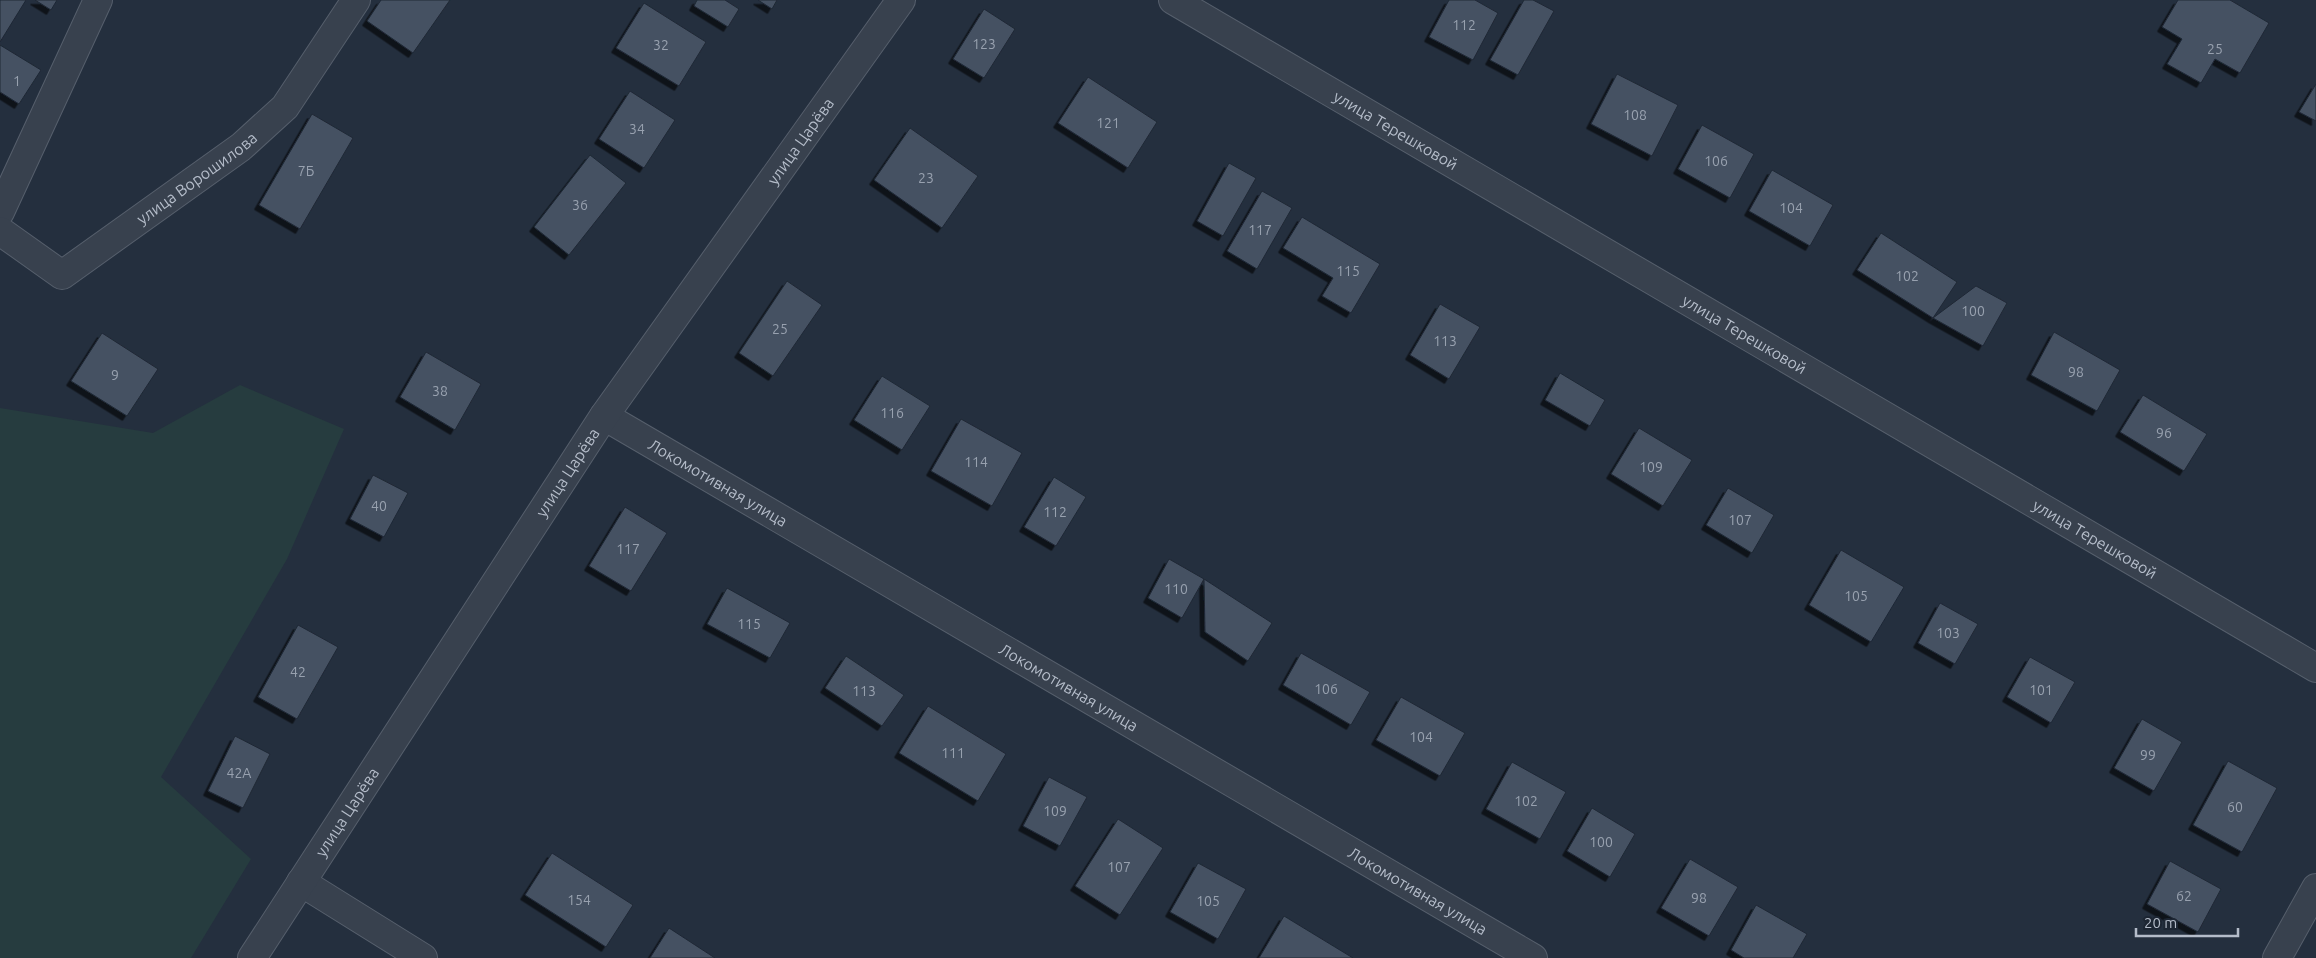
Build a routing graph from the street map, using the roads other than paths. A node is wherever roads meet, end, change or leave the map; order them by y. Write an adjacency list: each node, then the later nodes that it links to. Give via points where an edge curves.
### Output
1 (98, 0): 5 (street)
2 (356, 0): 6 (street, улица Ворошилова, via 285,108 241,147 62,274)
3 (901, 0): 7 (street, улица Царёва)
4 (1173, 0): 8 (street, улица Терешковой)
5 (0, 212)
6 (0, 231)
7 (604, 416): 9 (street, улица Царёва); 13 (street, Локомотивная улица)
8 (2316, 668)
9 (301, 882): 11 (street, улица Царёва); 12 (street)
10 (2316, 888): 14 (street)
11 (252, 958)
12 (423, 958)
13 (1533, 958)
14 (2277, 958)

